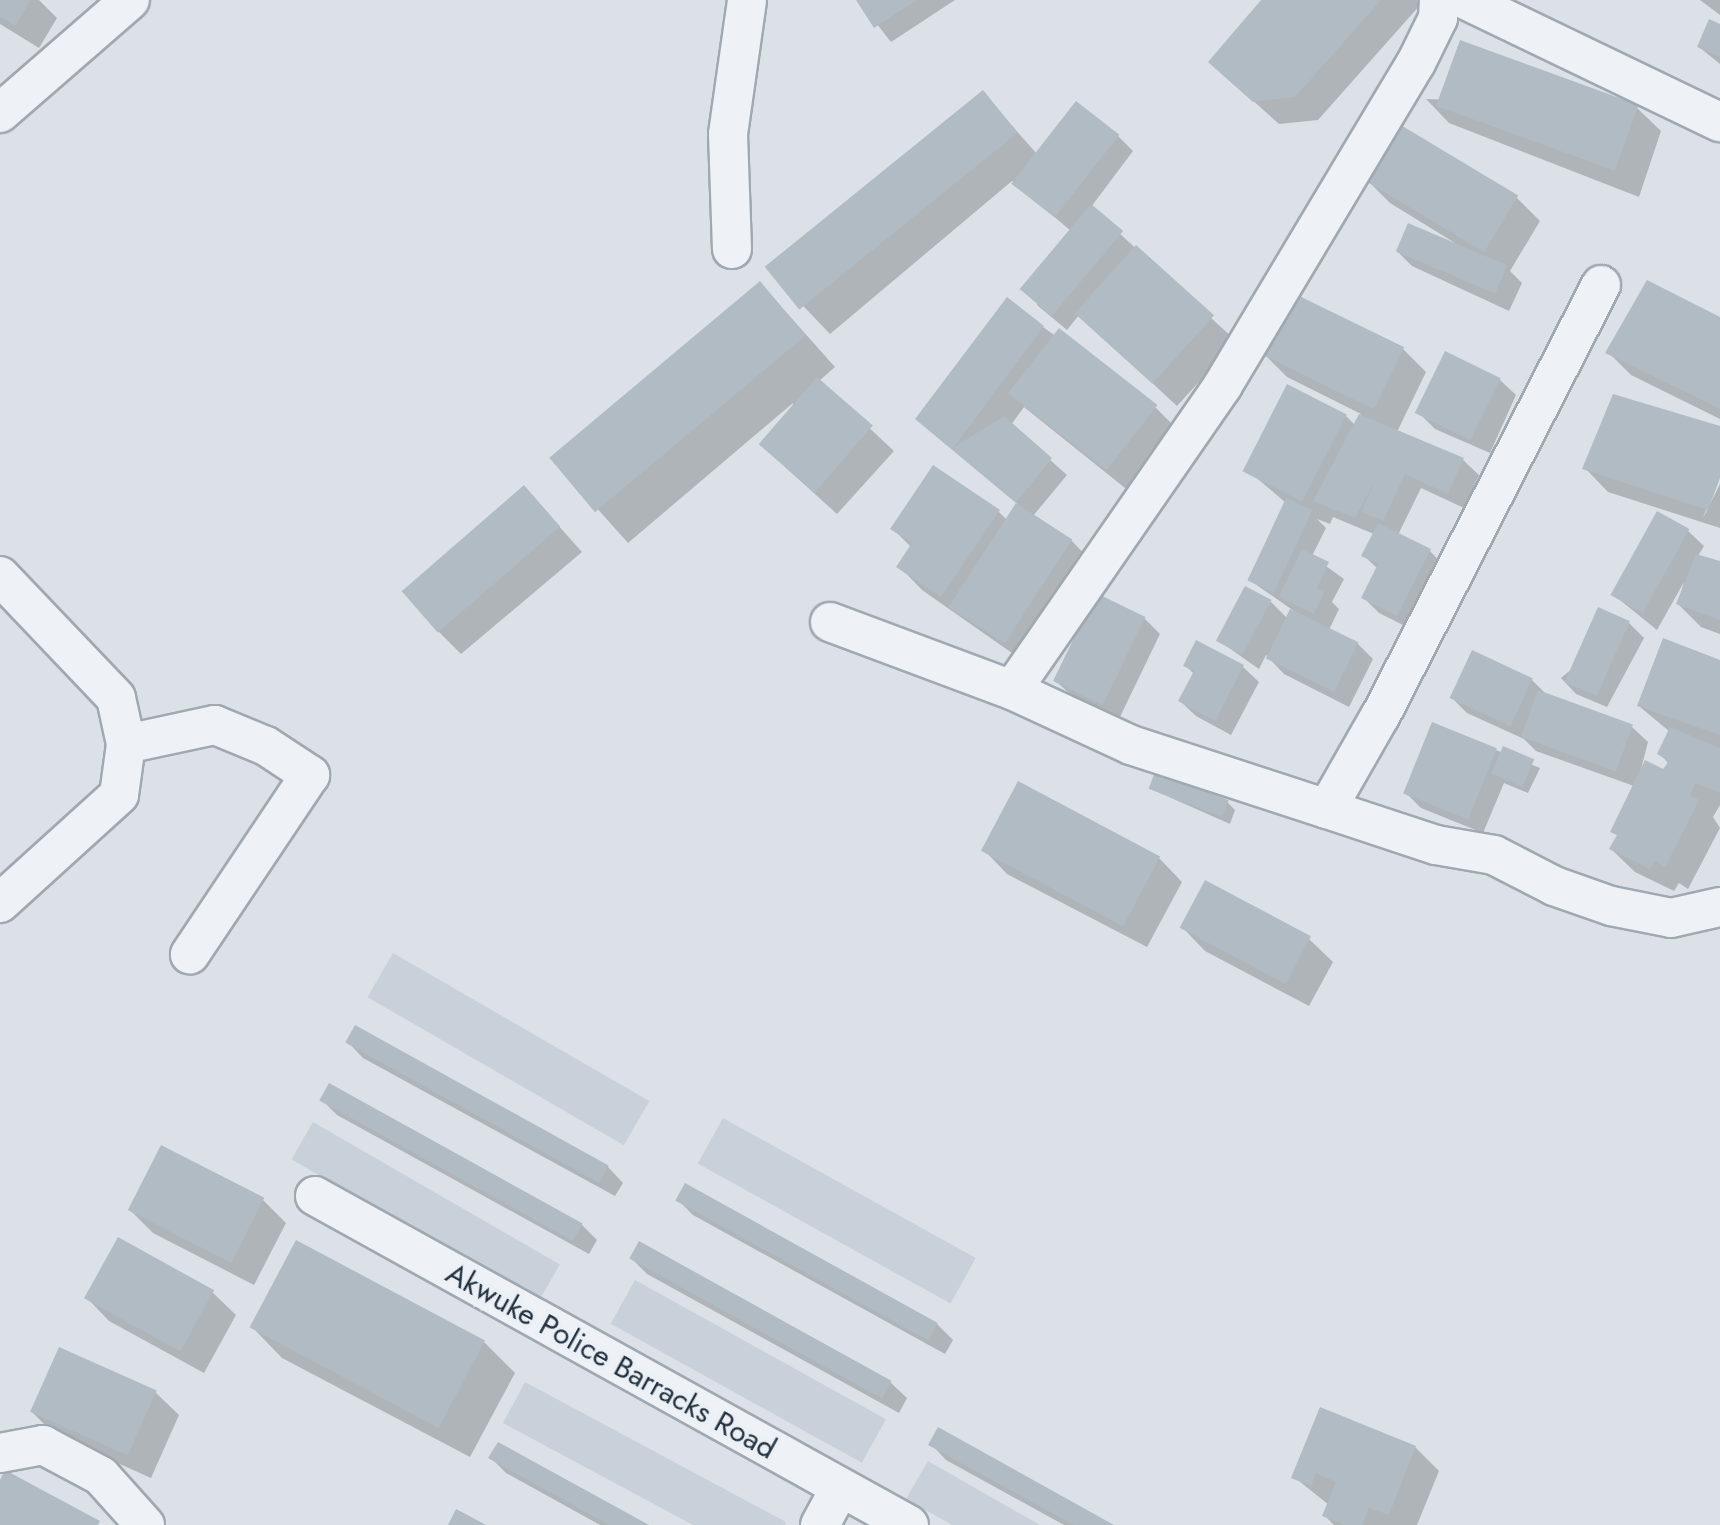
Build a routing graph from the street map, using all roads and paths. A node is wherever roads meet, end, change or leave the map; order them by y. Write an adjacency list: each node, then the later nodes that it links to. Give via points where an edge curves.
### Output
1 (130, 0): 5 (street)
2 (747, 0): 7 (street, via 728,134)
3 (1439, 0): 11 (street, via 1438,18 1416,63 1223,385)
4 (1466, 0): 6 (street)
5 (0, 113)
6 (1720, 122)
7 (732, 249)
8 (1601, 285): 13 (street)
9 (0, 576): 12 (street, via 116,698)
10 (830, 622): 11 (street)
11 (1012, 690): 13 (street, via 1131,745)
12 (126, 744): 14 (street, via 119,795); 16 (street, via 215,725 266,746 310,775)
13 (1327, 809): 15 (street, via 1436,845 1494,855 1554,886 1611,906 1671,918)
14 (0, 903)
15 (1720, 907)
16 (190, 954)
17 (315, 1196): 19 (street, Akwuke Police Barracks Road)
18 (0, 1453): 20 (street, via 43,1445 101,1476)
19 (840, 1488): 21 (street); 22 (street, Akwuke Police Barracks Road)
20 (145, 1525)
21 (820, 1525)
22 (909, 1525)

